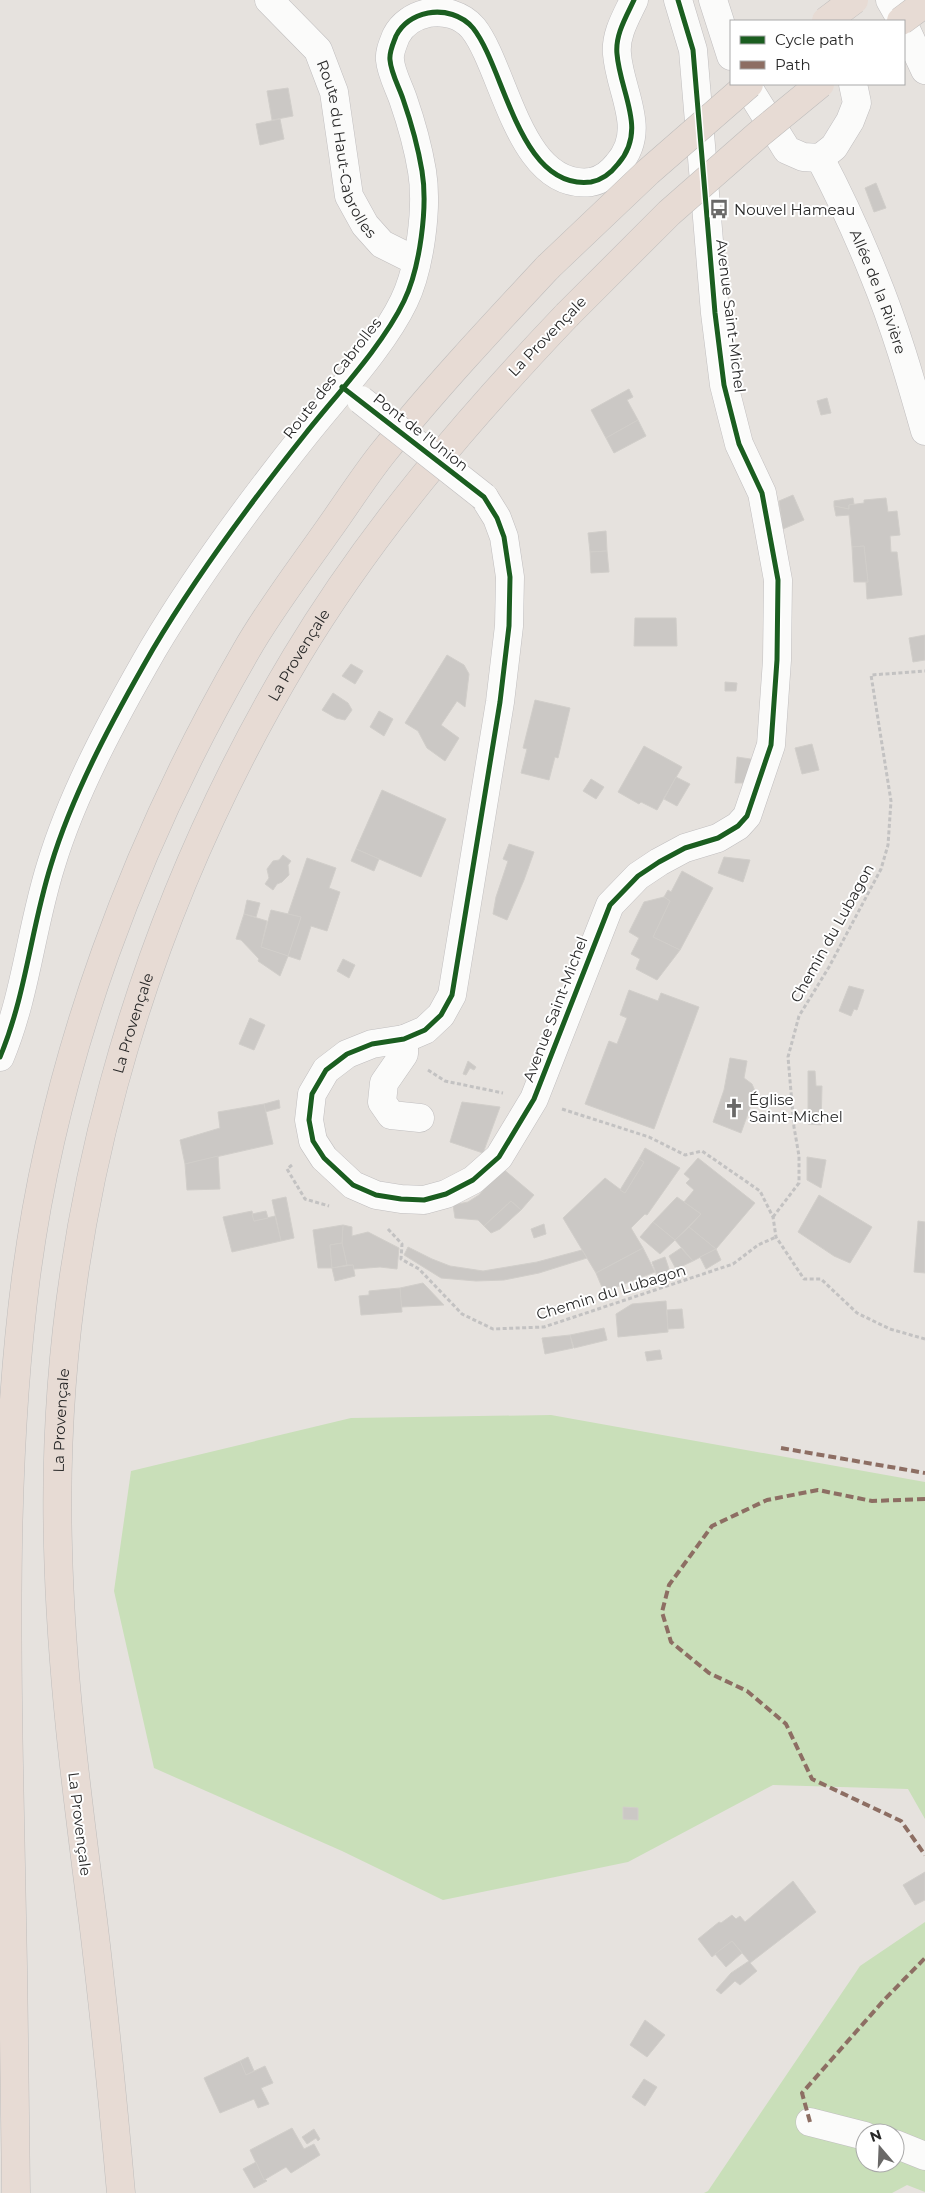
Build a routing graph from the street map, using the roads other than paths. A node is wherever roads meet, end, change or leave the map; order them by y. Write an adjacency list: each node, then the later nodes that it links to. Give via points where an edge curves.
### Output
1 (269, 0): 21 (street, Route du Haut-Cabrolles, via 318,50 334,92 349,196 365,225 382,244)
2 (634, 0): 21 (street, Route des Cabrolles, via 621,28 616,52 632,124 631,143 608,175 592,182 567,180 539,160 511,113 486,51 472,26 458,16 442,12 411,19 399,30 391,48 390,62 405,102 422,173 424,221)
3 (678, 0): 25 (street, Avenue Saint-Michel, via 693,50 724,385 739,444 762,493 778,580 771,744 747,816 738,826 718,838 685,848 659,862 638,876 610,905 534,1099 499,1157 473,1180 446,1194 424,1200 376,1194 353,1185 324,1158 313,1141 309,1120 312,1094 326,1070 348,1054 372,1044)
4 (713, 0): 14 (street)
5 (835, 0): 10 (street)
6 (854, 0): 9 (highway, bridge)
7 (890, 0): 11 (street)
8 (925, 3): 12 (highway, bridge)
9 (827, 20)
10 (839, 20)
11 (900, 20)
12 (902, 20)
13 (905, 27): 15 (street)
14 (730, 53)
15 (925, 70)
16 (746, 85): 32 (highway, bridge, via 548,266 462,359 380,457 248,647 172,792 108,943 66,1078 46,1168 26,1273 18,1355 8,1501)
17 (748, 85): 20 (street, via 787,150 803,157)
18 (819, 85): 33 (highway, La Provençale, bridge, via 669,213 567,315 506,380 410,495 335,597 298,654 233,771 172,908 128,1030 94,1158 83,1222 60,1417 58,1542 70,1732 104,2014)
19 (852, 85): 20 (street, via 857,103 850,121 834,147)
20 (820, 158): 23 (street, Allée de la Rivière, via 848,212 875,276)
21 (416, 261): 22 (street, Route des Cabrolles, via 405,299)
22 (352, 394): 24 (street, Pont de l'Union, bridge); 26 (street, Route des Cabrolles, via 261,489 222,543 154,648 108,732 50,866 15,1015)
23 (925, 431)
24 (484, 497): 25 (street, Avenue Saint-Michel, via 504,537 510,577 509,626 500,702 452,994 441,1015)
25 (404, 1047): 27 (street, via 384,1083 382,1102 391,1114)
26 (0, 1056)
27 (420, 1118)
28 (810, 2122): 29 (street)
29 (855, 2133)
30 (905, 2148): 31 (street)
31 (925, 2156)
32 (16, 2193)
33 (121, 2193)

